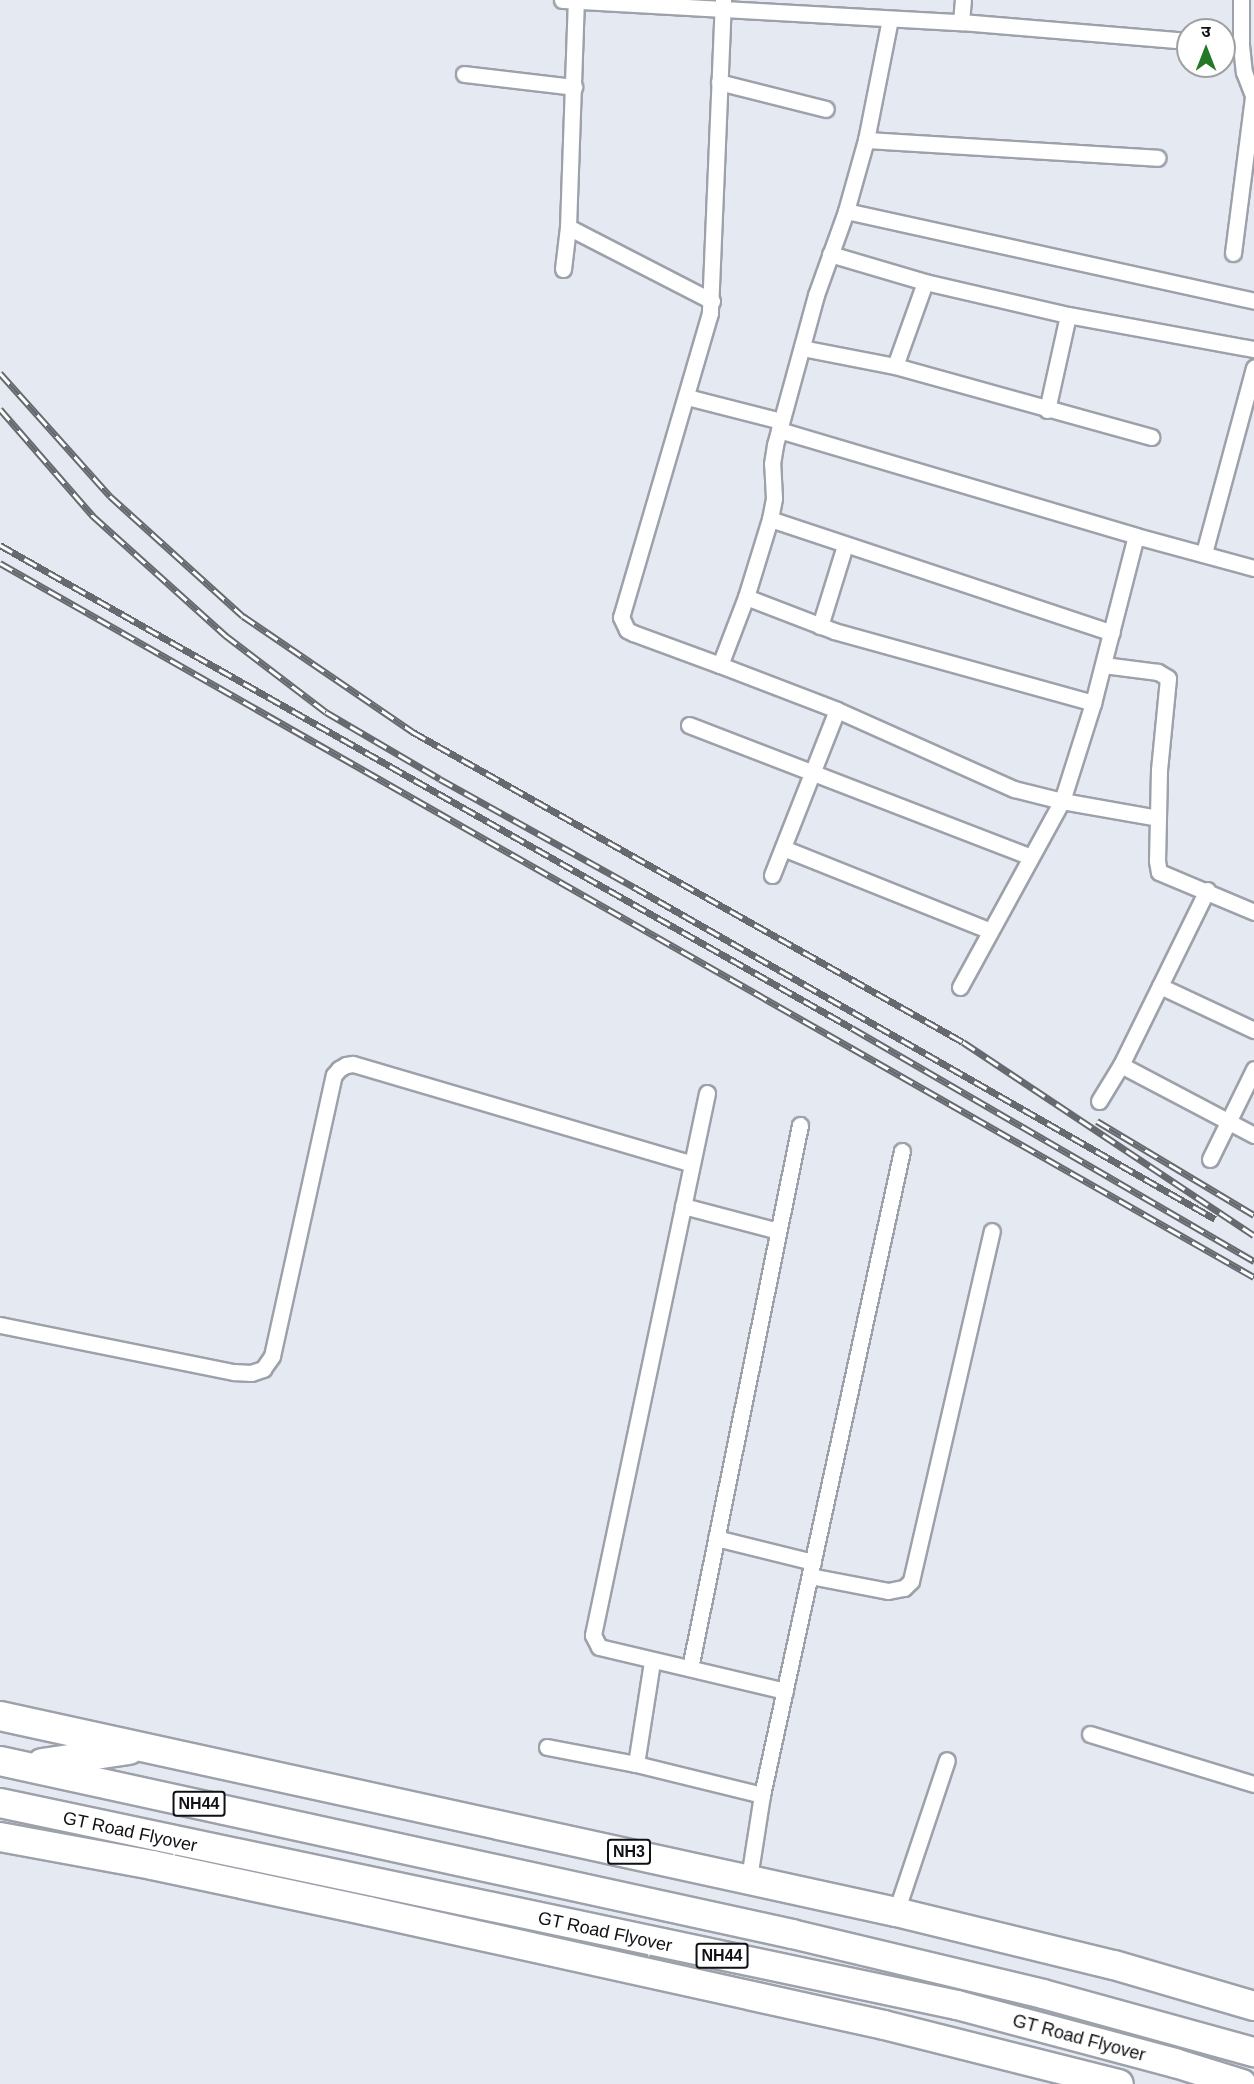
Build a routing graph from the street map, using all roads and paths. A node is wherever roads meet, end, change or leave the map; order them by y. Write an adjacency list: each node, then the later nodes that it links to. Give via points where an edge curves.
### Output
1 (963, 0): 7 (street)
2 (1241, 0): 10 (street)
3 (569, 1): 4 (street); 13 (street)
4 (594, 1): 5 (street)
5 (723, 4): 6 (street); 12 (street)
6 (890, 19): 7 (street); 16 (street)
7 (961, 22): 8 (street)
8 (1176, 40)
9 (1236, 45): 10 (street)
10 (1241, 45): 14 (street, via 1244,72)
11 (464, 74): 13 (street)
12 (719, 82): 15 (street); 24 (street)
13 (574, 87): 19 (street)
14 (1254, 97): 21 (street)
15 (826, 109)
16 (866, 140): 17 (street); 18 (street)
17 (1157, 158)
18 (846, 211): 20 (street); 25 (street)
19 (568, 227): 22 (street); 24 (street)
20 (830, 254): 23 (street); 27 (street)
21 (1233, 254)
22 (563, 269)
23 (926, 282): 26 (street); 29 (street)
24 (712, 301): 31 (street)
25 (1254, 301)
26 (1068, 315): 28 (street); 32 (street)
27 (802, 348): 29 (street); 33 (street)
28 (1254, 349)
29 (895, 366): 32 (street)
30 (1254, 368): 38 (street)
31 (687, 397): 33 (street); 43 (street, via 621,617 633,633)
32 (1047, 410): 34 (street)
33 (780, 426): 35 (street, via 772,464 774,498); 36 (street)
34 (1151, 437)
35 (770, 519): 37 (street); 40 (street)
36 (1136, 536): 38 (street); 42 (street)
37 (845, 545): 41 (street); 42 (street)
38 (1204, 554): 39 (street)
39 (1254, 568)
40 (746, 597): 41 (street); 43 (street)
41 (820, 626): 45 (street)
42 (1112, 633): 44 (street)
43 (720, 664): 46 (street)
44 (1103, 665): 45 (street); 50 (street, via 1158,672 1168,678)
45 (1094, 703): 49 (street)
46 (837, 710): 48 (street); 49 (street, via 1014,789)
47 (689, 725): 48 (street)
48 (812, 773): 51 (street); 52 (street)
49 (1062, 801): 50 (street); 52 (street)
50 (1158, 818): 54 (street, via 1159,872)
51 (783, 848): 53 (street); 56 (street)
52 (1029, 856): 56 (street)
53 (772, 875)
54 (1207, 890): 55 (street); 57 (street)
55 (1254, 912)
56 (988, 930): 58 (street)
57 (1160, 986): 59 (street); 60 (street)
58 (960, 987)
59 (1254, 1030)
60 (1121, 1065): 63 (street); 64 (street)
61 (1254, 1069): 64 (street)
62 (707, 1093): 69 (street)
63 (1099, 1101)
64 (1228, 1121): 66 (street); 68 (street)
65 (800, 1125): 71 (street)
66 (1254, 1135)
67 (902, 1151): 75 (street)
68 (1210, 1159)
69 (692, 1164): 70 (street); 73 (street, via 346,1065 334,1075 272,1356 263,1369 234,1372)
70 (683, 1206): 71 (street); 76 (street, via 593,1635 599,1647)
71 (778, 1231): 74 (street)
72 (992, 1231): 75 (street, via 911,1581 904,1588 888,1591)
73 (0, 1325)
74 (716, 1538): 75 (street); 77 (street)
75 (812, 1569): 78 (street)
76 (652, 1662): 77 (street); 85 (street)
77 (690, 1668): 78 (street)
78 (785, 1691): 87 (street)
79 (0, 1716): 81 (highway, NH3)
80 (1090, 1734): 86 (street)
81 (151, 1747): 84 (highway); 90 (highway, NH3)
82 (547, 1747): 85 (street)
83 (947, 1760): 91 (street)
84 (12, 1764): 94 (highway, GT Road Flyover / NH44, via 792,1934 1043,1994)
85 (636, 1764): 87 (street)
86 (1254, 1784)
87 (762, 1795): 90 (street)
88 (0, 1803): 97 (highway, GT Road Flyover / NH44, via 957,2005)
89 (0, 1837): 96 (highway, via 368,1911 884,2025)
90 (749, 1878): 91 (highway, NH3)
91 (896, 1912): 92 (highway, NH3, via 1114,1965)
92 (1247, 2004): 93 (highway)
93 (1254, 2027)
94 (1254, 2052)
95 (1254, 2077): 98 (highway)
96 (1119, 2084)
97 (1242, 2084)
98 (1249, 2084)

